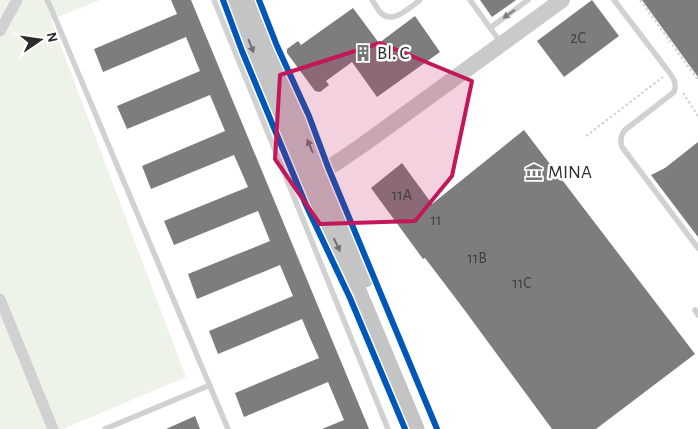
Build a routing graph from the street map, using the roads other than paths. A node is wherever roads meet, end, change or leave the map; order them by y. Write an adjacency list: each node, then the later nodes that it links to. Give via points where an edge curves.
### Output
1 (17, 0): 13 (street)
2 (46, 0): 18 (lane)
3 (214, 0): 22 (lane)
4 (234, 0): 15 (main road, one-way to 15, via 252,50)
5 (248, 0): 15 (main road, one-way to 5)
6 (372, 0): 7 (lane, via 383,15 391,18)
7 (420, 0)
8 (470, 0): 12 (lane)
9 (528, 0): 12 (lane, one-way to 12)
10 (562, 0): 14 (street)
11 (614, 0): 16 (lane, via 676,83 674,92 625,130 621,136 622,147)
12 (490, 28): 14 (lane)
13 (0, 31)
14 (502, 44): 15 (street, via 364,144)
15 (314, 176): 23 (main road, one-way to 23, via 350,274); 24 (main road)
16 (698, 248)
17 (0, 299): 19 (street)
18 (210, 385): 20 (lane); 21 (lane)
19 (53, 429)
20 (105, 429)
21 (228, 429)
22 (388, 429)
23 (415, 429)
24 (428, 429)

